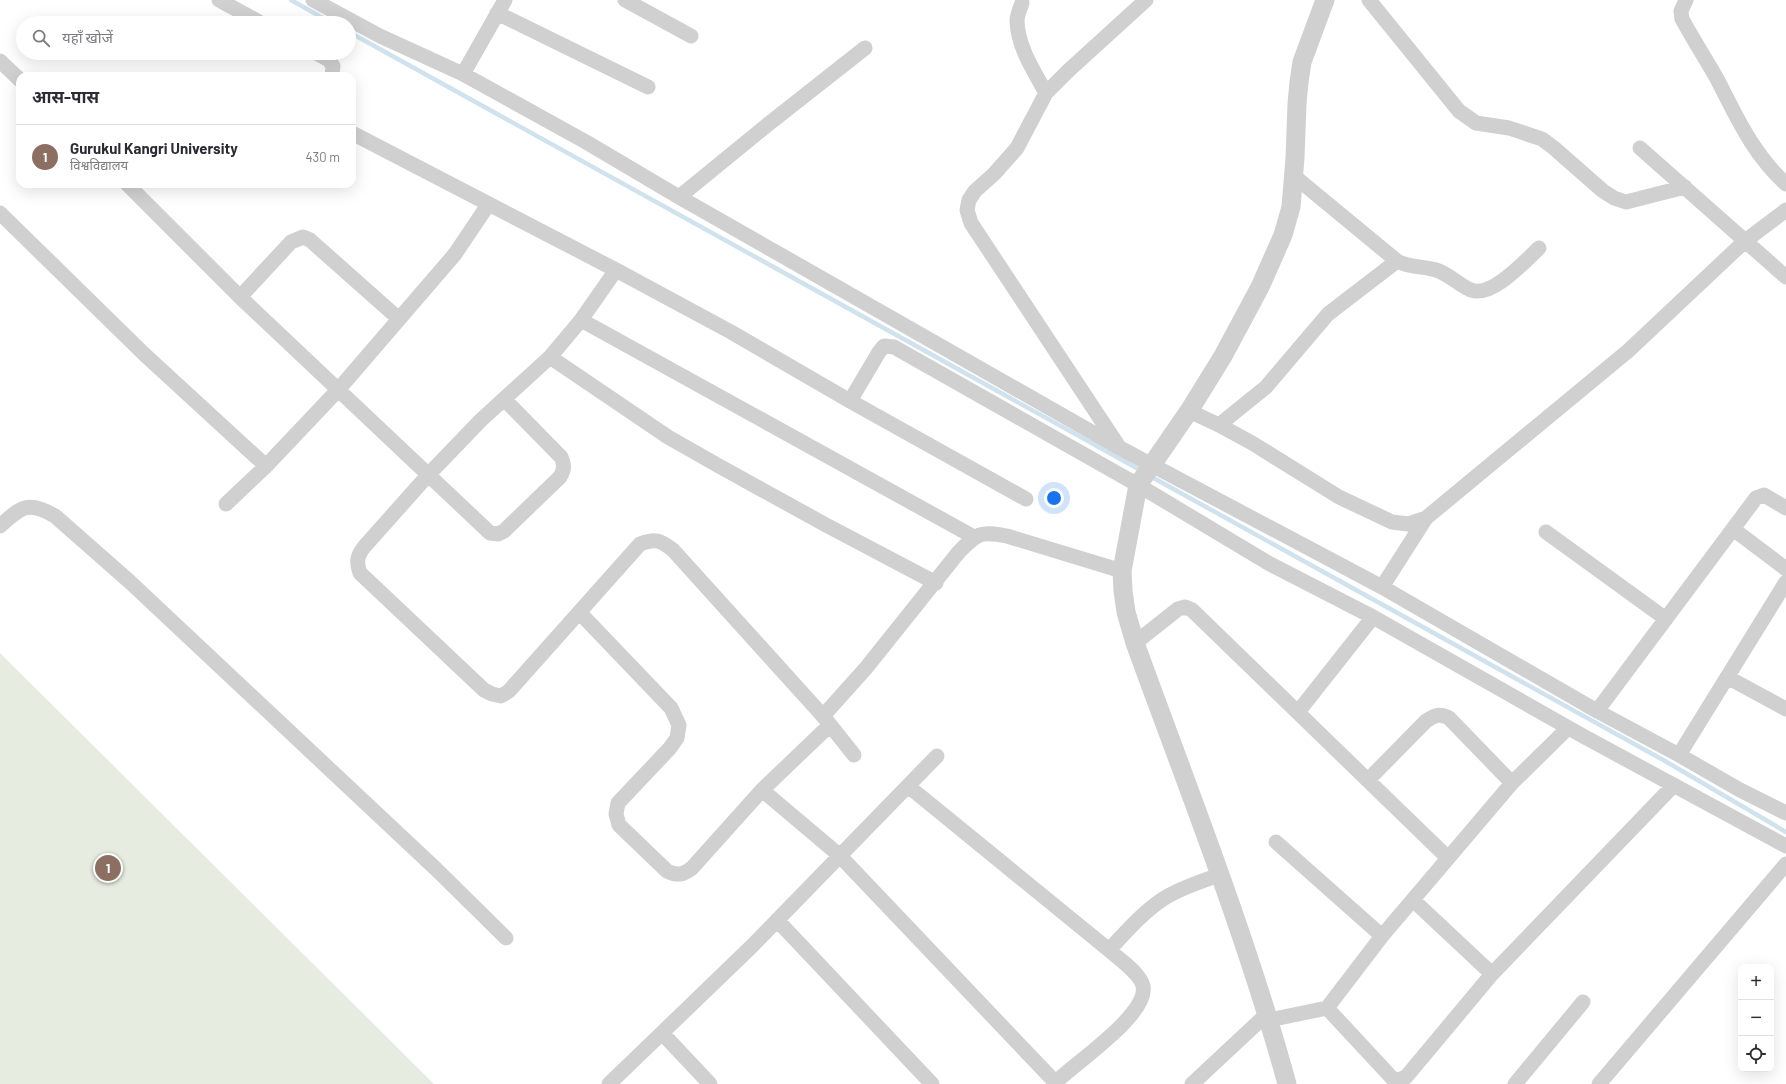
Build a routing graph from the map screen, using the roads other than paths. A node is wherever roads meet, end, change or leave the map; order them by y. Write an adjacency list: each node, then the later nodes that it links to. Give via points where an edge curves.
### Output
1 (219, 0): 11 (street)
2 (313, 0): 12 (street)
3 (505, 0): 10 (street)
4 (625, 0): 14 (street)
5 (1146, 0): 22 (street, via 1068,70)
6 (1324, 0): 25 (street, via 1302,62 1297,104)
7 (1369, 0): 27 (street, via 1459,111 1476,123 1509,128 1542,139 1603,191 1626,202)
8 (1686, 0): 26 (street, via 1681,11 1682,19 1745,134 1769,168)
9 (1022, 3): 22 (street, via 1017,20 1022,45 1026,58)
10 (497, 13): 19 (street); 21 (street)
11 (248, 16)
12 (343, 16)
13 (356, 23): 19 (street)
14 (691, 36)
15 (865, 48): 29 (street)
16 (329, 60): 18 (street, via 333,66)
17 (0, 61): 20 (street)
18 (332, 72)
19 (463, 74): 29 (street, via 586,142)
20 (16, 76)
21 (648, 87)
22 (1046, 94): 47 (street, via 1017,148 975,191 968,200 967,210 971,223)
23 (356, 136): 30 (street)
24 (1640, 148): 27 (street)
25 (1294, 176): 35 (street); 45 (street, via 1291,207 1283,235 1260,287 1227,349)
26 (1786, 184)
27 (1685, 187): 33 (street)
28 (130, 188): 38 (street)
29 (679, 198): 47 (street)
30 (488, 204): 36 (street); 39 (street, via 455,254)
31 (1786, 210): 33 (street)
32 (0, 213): 48 (street, via 144,354)
33 (1745, 241): 37 (street); 54 (street, via 1628,351)
34 (1539, 248): 35 (street, via 1496,286 1479,292 1437,270 1406,266)
35 (1397, 261): 46 (street, via 1328,314 1266,387)
36 (616, 270): 40 (street); 44 (street, via 731,332)
37 (1786, 277)
38 (240, 297): 39 (street, via 290,242 302,236 310,240); 42 (street)
39 (399, 319): 42 (street)
40 (581, 320): 41 (street); 58 (street)
41 (550, 357): 43 (street); 61 (street, via 668,437 820,522)
42 (338, 390): 48 (street); 49 (street)
43 (504, 399): 49 (street); 49 (street, via 562,457 564,463 560,477 498,534 490,533 483,528)
44 (850, 401): 50 (street, via 879,352 884,346 894,347); 51 (street)
45 (1189, 411): 46 (street); 50 (street)
46 (1219, 425): 54 (street, via 1339,497 1392,522 1408,524)
47 (1118, 447): 50 (street)
48 (266, 466): 52 (street)
49 (428, 474): 64 (street, via 364,547 358,555 357,565 360,573 484,690 501,696 509,691)
50 (1145, 474): 60 (street); 63 (street); 65 (street, via 1270,564)
51 (1026, 499)
52 (226, 504)
53 (1786, 508): 56 (street, via 1764,494 1756,498)
54 (1426, 518): 63 (street)
55 (0, 526): 92 (street, via 15,512 28,507 42,508 55,516 136,587 431,864)
56 (1733, 529): 59 (street); 66 (street)
57 (1546, 532): 66 (street)
58 (974, 536): 60 (street, via 988,533 1007,536); 61 (street)
59 (1786, 569)
60 (1122, 571): 67 (street, via 1126,612)
61 (936, 582): 72 (street)
62 (1786, 582): 68 (street)
63 (1382, 587): 70 (street)
64 (580, 613): 72 (street, via 640,544 660,540 673,550); 81 (street, via 671,708 679,725 677,738 670,748 618,803 616,814 619,824 629,835 667,871 675,875 685,874)
65 (1373, 617): 71 (street); 73 (street)
66 (1666, 619): 70 (street)
67 (1135, 644): 71 (street, via 1178,609 1185,607 1192,610); 88 (street)
68 (1727, 677): 69 (street); 75 (street)
69 (1786, 709)
70 (1597, 711): 75 (street)
71 (1298, 712): 77 (street)
72 (827, 720): 74 (street); 81 (street)
73 (1568, 728): 78 (street); 79 (street)
74 (854, 755)
75 (1679, 755): 82 (street)
76 (937, 756): 80 (street)
77 (1368, 780): 78 (street, via 1426,721 1442,714 1449,718); 86 (street)
78 (1512, 783): 86 (street)
79 (1674, 785): 84 (street); 94 (street)
80 (908, 786): 85 (street); 93 (street)
81 (762, 790): 85 (street)
82 (1786, 813)
83 (1276, 842): 91 (street)
84 (1786, 846)
85 (839, 855): 90 (street); 99 (street)
86 (1448, 858): 89 (street)
87 (1786, 864): 106 (street)
88 (1219, 875): 93 (street, via 1193,884 1164,899 1143,915); 97 (street)
89 (1413, 900): 91 (street); 94 (street)
90 (777, 920): 98 (street); 102 (street)
91 (1382, 936): 96 (street)
92 (506, 938)
93 (1109, 950): 99 (street, via 1139,977 1143,986 1141,1000 1114,1032)
94 (1492, 974): 96 (street, via 1406,1077 1399,1080 1388,1075)
95 (1583, 1002): 105 (street)
96 (1327, 1008): 97 (street)
97 (1268, 1017): 103 (street); 104 (street)
98 (662, 1033): 100 (street); 101 (street)
99 (1054, 1083)
100 (609, 1084)
101 (710, 1084)
102 (932, 1084)
103 (1192, 1084)
104 (1287, 1084)
105 (1515, 1084)
106 (1599, 1084)

